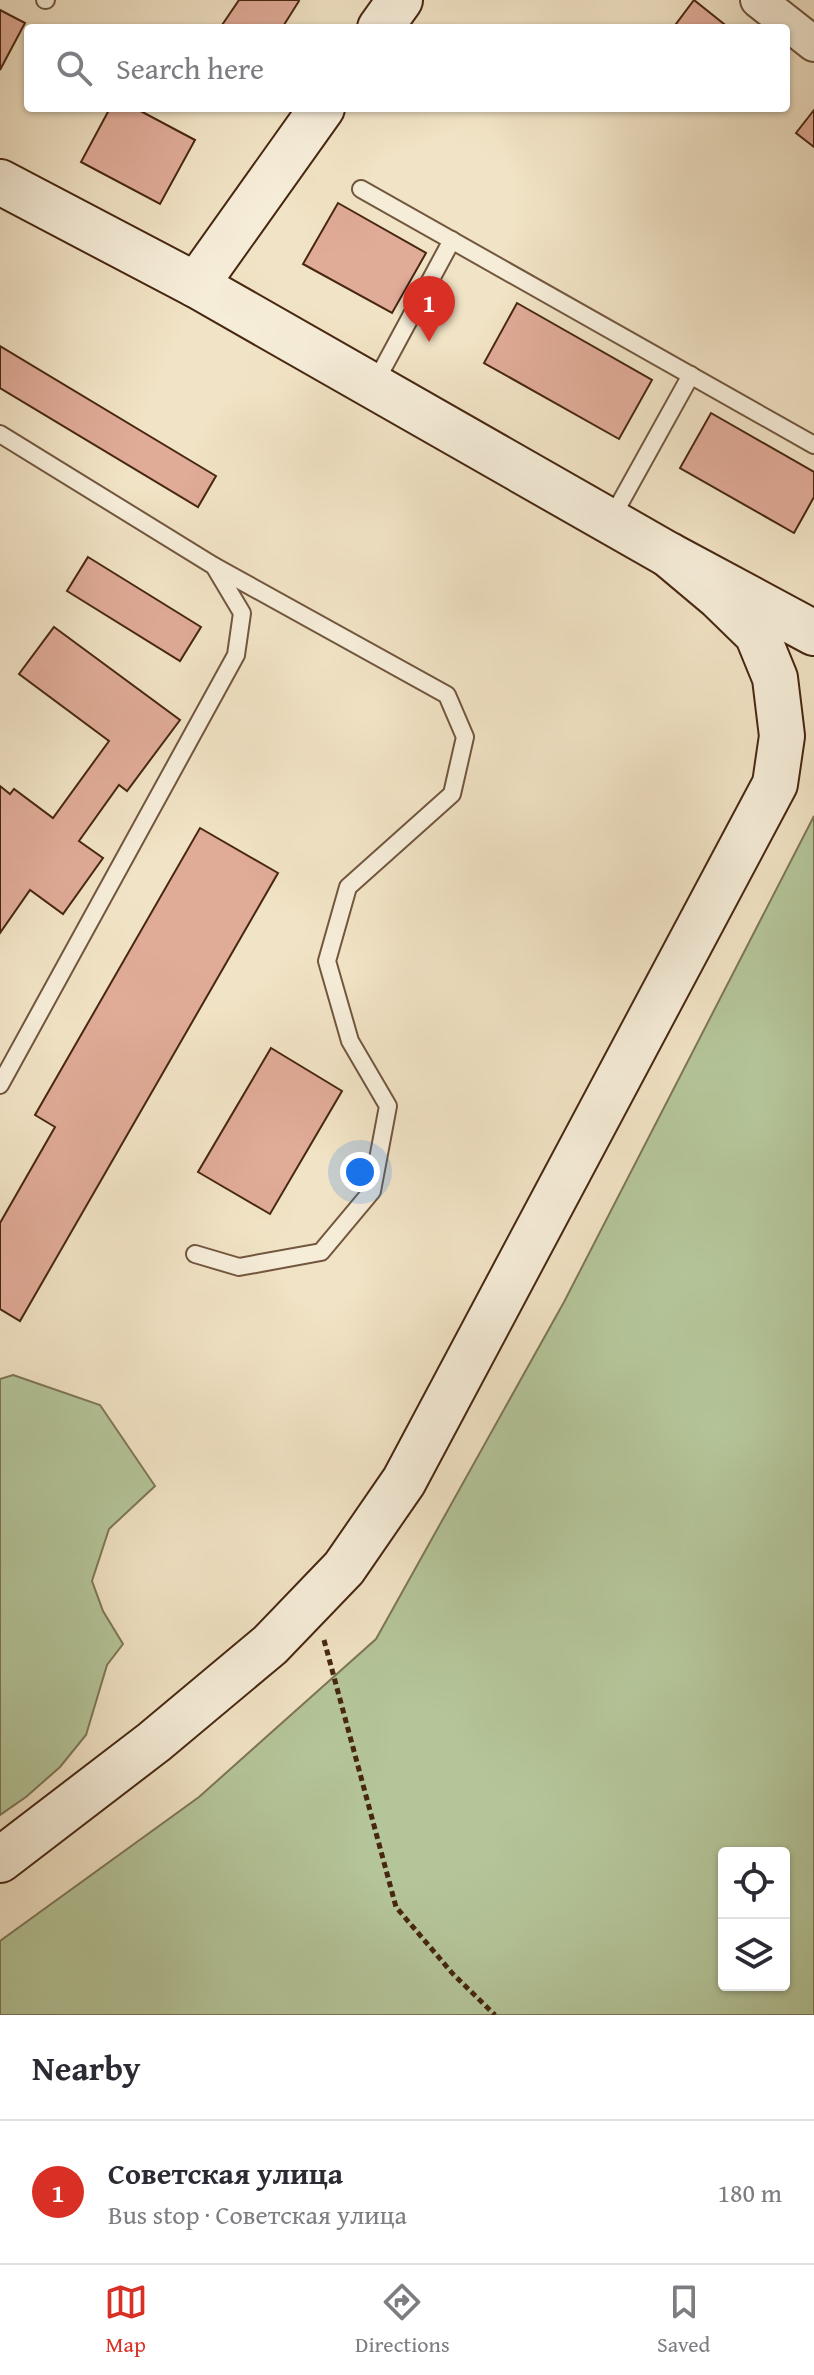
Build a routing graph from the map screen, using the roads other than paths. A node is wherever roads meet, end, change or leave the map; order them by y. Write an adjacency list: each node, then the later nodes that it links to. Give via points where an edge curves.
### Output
1 (400, 0): 3 (main road)
2 (758, 0): 4 (street)
3 (383, 24)
4 (789, 24)
5 (790, 25): 6 (street)
6 (814, 44)
7 (319, 112): 11 (main road)
8 (0, 182): 11 (main road)
9 (361, 189): 10 (lane)
10 (452, 240): 12 (lane); 13 (lane)
11 (196, 285): 13 (main road)
12 (691, 375): 15 (lane); 16 (lane)
13 (373, 386): 16 (main road)
14 (0, 434): 18 (lane)
15 (814, 445)
16 (610, 521): 17 (main road)
17 (669, 555): 19 (main road); 21 (main road, via 757,634 775,678 782,736 775,784)
18 (214, 566): 22 (lane, via 242,613 236,655); 23 (lane, via 447,695 465,737 452,794 348,887 327,961 350,1041 388,1106 372,1191 321,1252 239,1267)
19 (814, 633)
20 (814, 760): 21 (main road)
21 (752, 827): 24 (main road, via 404,1481 344,1568 270,1645)
22 (0, 1085)
23 (195, 1254)
24 (0, 1860)

